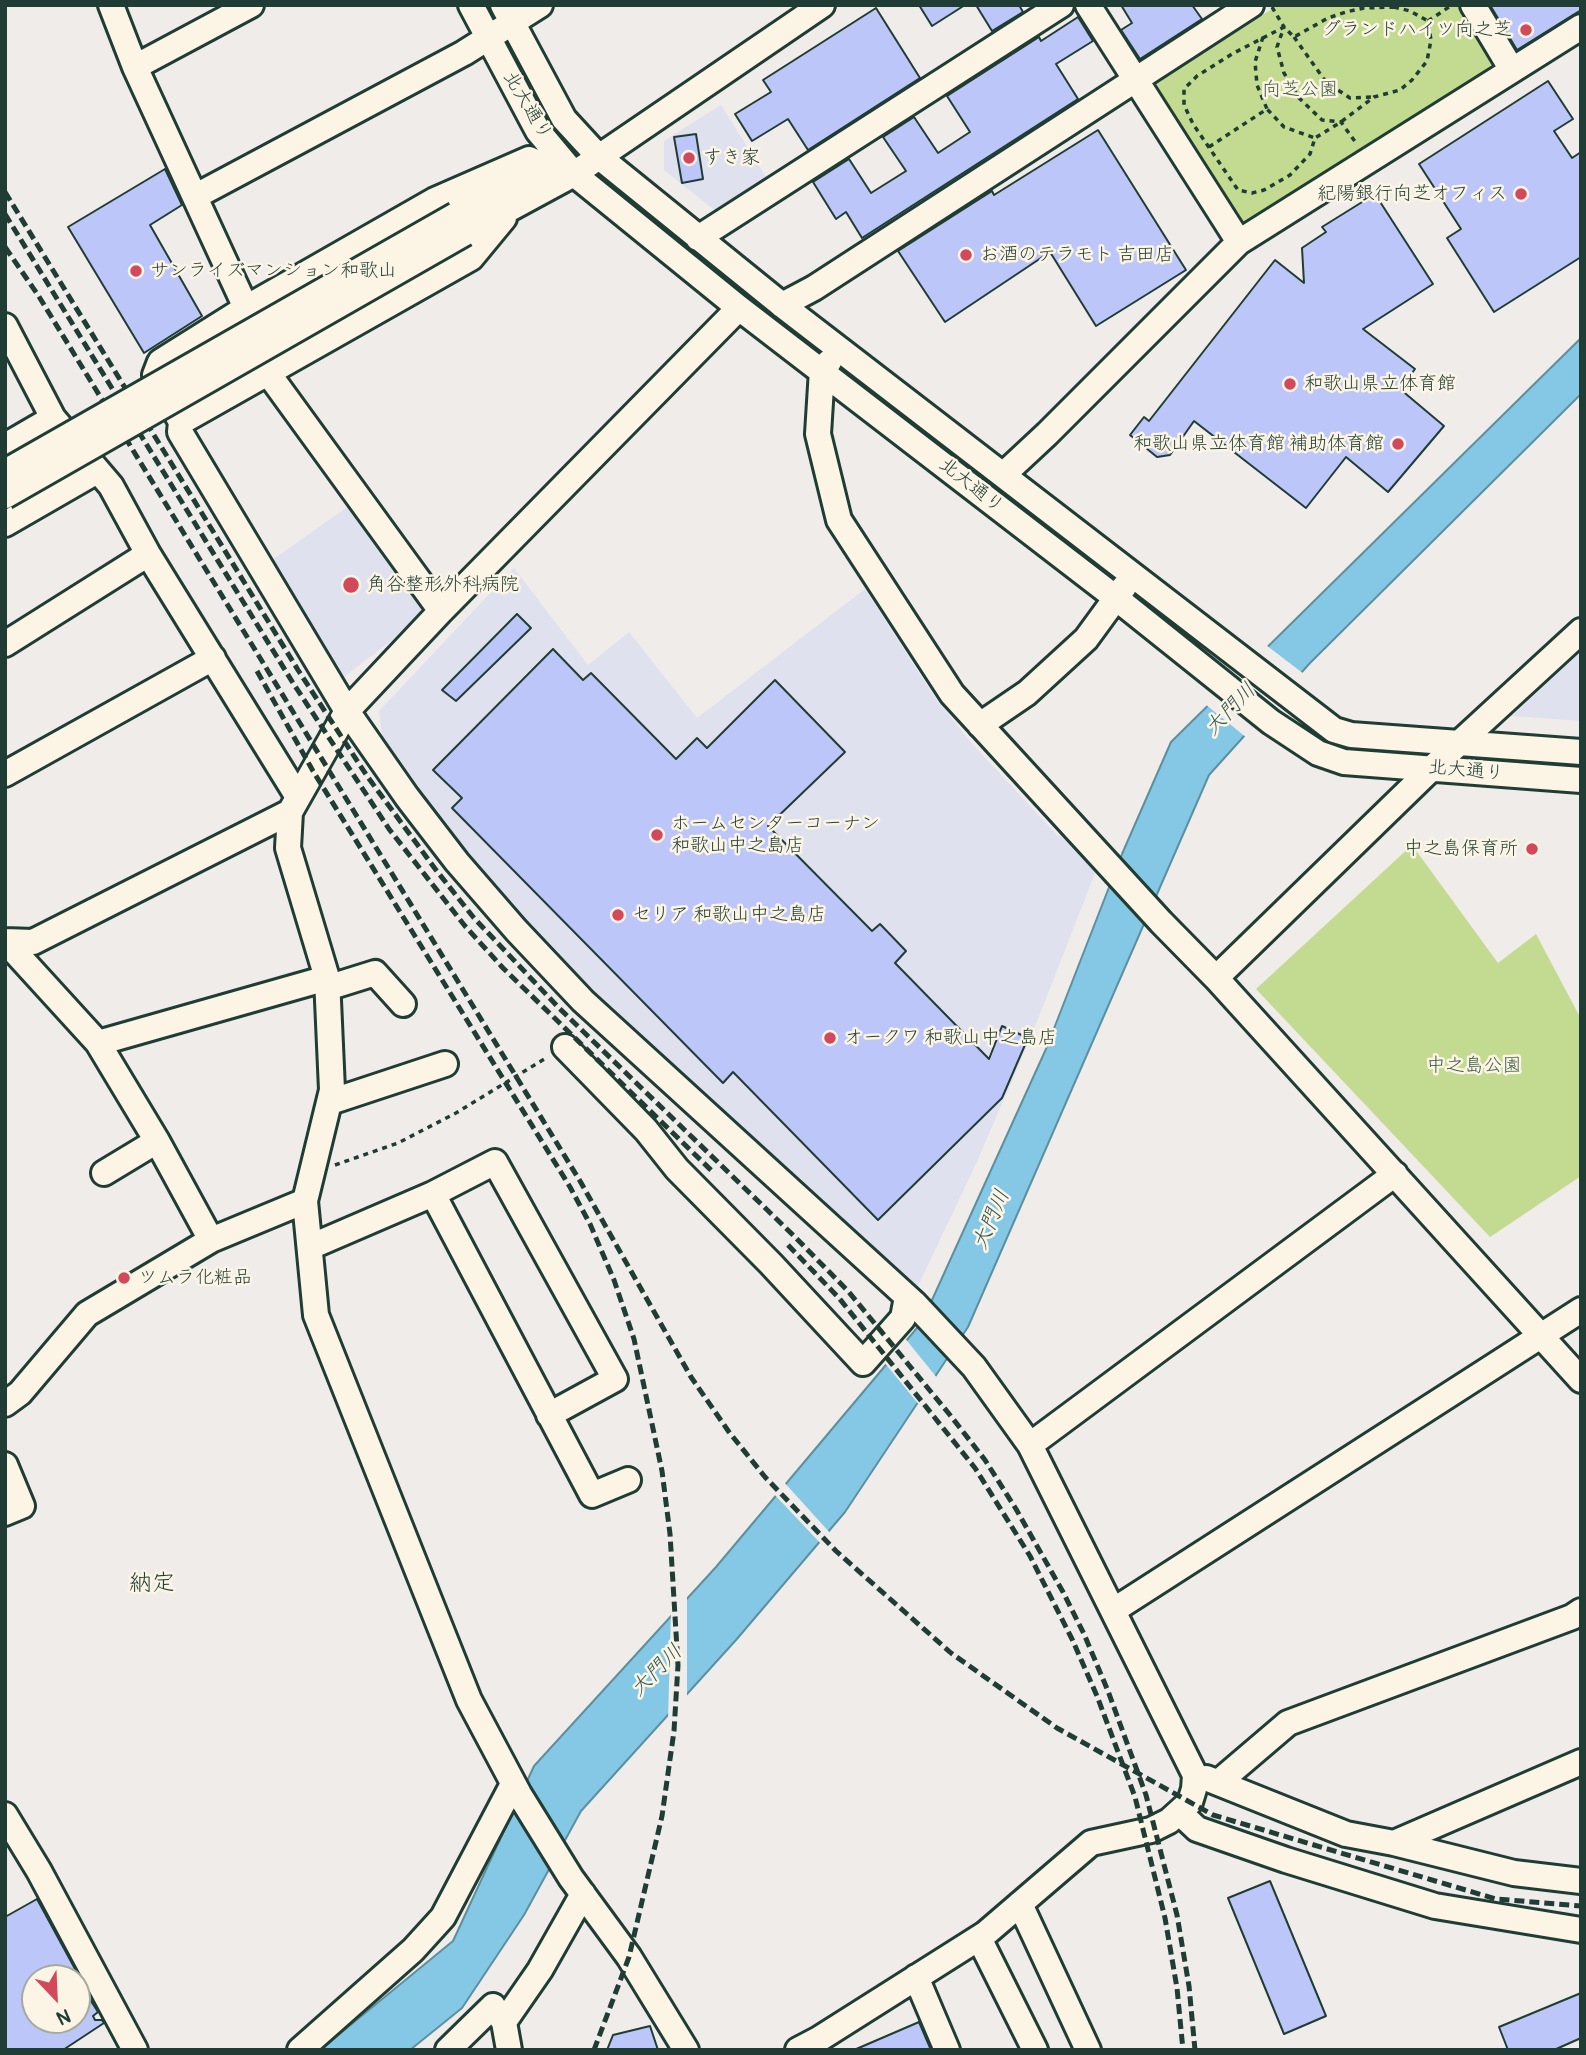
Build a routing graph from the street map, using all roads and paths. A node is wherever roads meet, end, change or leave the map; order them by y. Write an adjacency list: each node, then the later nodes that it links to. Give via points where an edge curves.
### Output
1 (111, 5): 19 (street)
2 (251, 5): 19 (street)
3 (471, 5): 18 (street, 北大通り)
4 (540, 5): 12 (street)
5 (1061, 5): 34 (street)
6 (1088, 5): 21 (street)
7 (1251, 5): 21 (street)
8 (1271, 5): 14 (path)
9 (1452, 5): 13 (path)
10 (1473, 5): 20 (street)
11 (815, 10): 27 (street)
12 (508, 14): 18 (street); 27 (street, 北大通り, via 564,119)
13 (1427, 21): 17 (path, via 1394,7 1364,8 1328,18); 22 (path, via 1431,40 1427,61 1400,90)
14 (1284, 27): 16 (path); 17 (path); 24 (path, via 1276,47 1284,73 1299,98 1322,120)
15 (1581, 27): 20 (street)
16 (1263, 37): 23 (path, via 1255,62 1257,85); 26 (path, via 1196,76 1184,89 1184,105)
17 (1294, 37): 22 (path, via 1326,82 1350,98)
18 (489, 38): 30 (street, 北大通り); 31 (street)
19 (135, 67): 31 (street)
20 (1512, 70): 28 (street)
21 (1135, 78): 29 (street); 36 (street)
22 (1374, 97): 24 (path)
23 (1267, 109): 25 (path, via 1284,127); 26 (path)
24 (1341, 122): 25 (path); 28 (path)
25 (1314, 138): 26 (path, via 1310,154 1290,175 1251,194 1238,190)
26 (1210, 146): 29 (path)
27 (592, 150): 30 (street); 34 (street, 北大通り)
28 (1368, 160): 35 (street)
29 (1187, 161): 35 (street)
30 (560, 166): 32 (street); 33 (street); 37 (street, via 529,159 435,200); 38 (street, 北大通り)
31 (195, 196): 37 (street)
32 (512, 208): 33 (street); 42 (street, via 471,258)
33 (460, 224): 46 (street, bridge); 49 (street, bridge)
34 (698, 238): 36 (street, 北大通り)
35 (1239, 242): 48 (street)
36 (782, 305): 40 (street, 北大通り)
37 (246, 308): 42 (street); 44 (street, via 160,362 155,374)
38 (739, 308): 41 (street, 北大通り); 54 (street)
39 (5, 326): 43 (street)
40 (839, 349): 41 (street); 48 (street, 北大通り)
41 (822, 370): 53 (street, 北大通り); 59 (street, via 818,434 839,520 952,694)
42 (268, 373): 44 (street); 54 (street)
43 (53, 418): 45 (street); 47 (street)
44 (181, 422): 58 (street, via 180,432)
45 (5, 446)
46 (5, 471)
47 (97, 471): 50 (street); 51 (street, via 111,486)
48 (1003, 475): 52 (street, 北大通り)
49 (5, 496)
50 (5, 524)
51 (148, 554): 56 (street); 57 (street)
52 (1133, 575): 53 (street); 60 (street, 北大通り, via 1334,730)
53 (1116, 598): 59 (street, via 1086,639 1027,692); 62 (street, 北大通り, via 1271,722 1318,753 1344,762)
54 (441, 611): 58 (street)
55 (1581, 631): 60 (street)
56 (5, 643)
57 (213, 657): 63 (street); 65 (street)
58 (346, 711): 65 (street); 81 (street, via 457,862 583,1001)
59 (981, 725): 66 (street)
60 (1462, 741): 61 (street, 北大通り); 62 (street)
61 (1581, 752)
62 (1432, 768): 64 (street, 北大通り); 66 (street)
63 (5, 774)
64 (1581, 780)
65 (294, 805): 67 (street, via 288,848); 69 (street, via 33,942 5,941)
66 (1216, 978): 76 (street)
67 (327, 983): 68 (street, via 374,973); 69 (street); 72 (street)
68 (402, 1004)
69 (98, 1043): 73 (street)
70 (565, 1047): 74 (path, via 398,1143 325,1169); 81 (street, via 863,1363 903,1318)
71 (441, 1070): 72 (street)
72 (330, 1102): 74 (street)
73 (157, 1141): 75 (street); 79 (street)
74 (314, 1168): 78 (street)
75 (104, 1173)
76 (1395, 1174): 83 (street); 87 (street)
77 (433, 1194): 80 (street); 86 (street); 86 (street, via 495,1162 615,1378)
78 (305, 1201): 79 (street); 80 (street)
79 (211, 1240): 85 (street, via 87,1314 20,1393)
80 (310, 1247): 96 (street, via 316,1314 469,1700)
81 (911, 1300): 87 (street, via 974,1367)
82 (1581, 1310): 83 (street)
83 (1541, 1337): 84 (street); 91 (street)
84 (1581, 1380)
85 (5, 1404)
86 (549, 1415): 89 (street, via 592,1495)
87 (1030, 1445): 91 (street)
88 (5, 1465): 90 (street, via 22,1506)
89 (628, 1480)
90 (5, 1513)
91 (1114, 1610): 94 (street)
92 (1581, 1611): 95 (street, via 1288,1723)
93 (1581, 1762): 99 (street)
94 (1195, 1775): 95 (street); 97 (street, via 1190,1801)
95 (1220, 1782): 99 (street, via 1346,1834)
96 (516, 1789): 101 (street); 109 (street, via 443,1917 413,1951)
97 (1180, 1813): 102 (street, via 1151,1830 1091,1843); 103 (street, via 1197,1829 1435,1906)
98 (5, 1815): 108 (street)
99 (1395, 1843): 100 (street, via 1514,1872)
100 (1581, 1881)
101 (577, 1886): 106 (street, via 540,1970); 112 (street, via 629,1957)
102 (1020, 1904): 104 (street); 115 (street)
103 (1581, 1930)
104 (979, 1938): 105 (street); 114 (street)
105 (916, 1977): 107 (street); 113 (street)
106 (504, 2022): 110 (street, via 493,2006); 111 (street)
107 (813, 2046)
108 (135, 2050)
109 (300, 2050)
110 (448, 2050)
111 (509, 2050)
112 (686, 2050)
113 (947, 2050)
114 (1035, 2050)
115 (1088, 2050)

